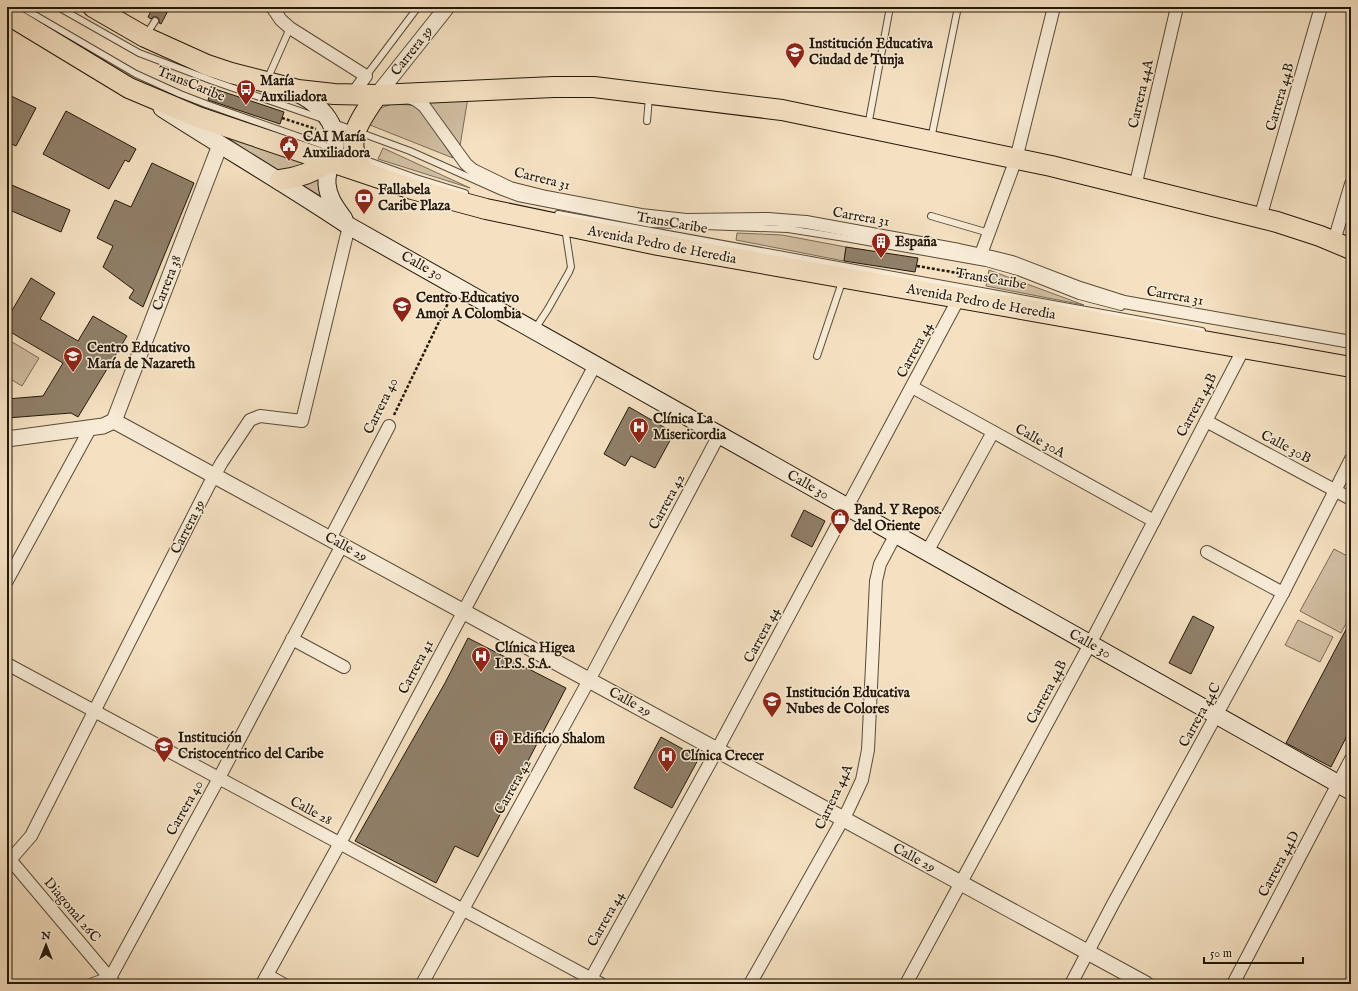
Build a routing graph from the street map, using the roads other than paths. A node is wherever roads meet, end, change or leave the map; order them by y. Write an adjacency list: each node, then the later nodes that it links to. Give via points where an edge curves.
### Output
1 (21, 7): 27 (lane, TransCaribe, via 156,84)
2 (58, 7): 22 (lane, TransCaribe, via 139,53)
3 (93, 7): 15 (highway, via 150,29 208,65)
4 (272, 7): 13 (street)
5 (418, 7): 14 (lane)
6 (447, 7): 20 (street, Carrera 39)
7 (890, 7): 23 (lane)
8 (958, 7): 25 (lane)
9 (1054, 7): 29 (street)
10 (1177, 7): 33 (street, Carrera 44A)
11 (1321, 7): 36 (street, Carrera 44B)
12 (7, 14): 16 (highway, Avenida Pedro de Heredia)
13 (290, 28): 14 (street); 15 (lane)
14 (366, 76): 19 (street)
15 (266, 82): 19 (highway, via 306,91); 22 (main road, via 300,94 315,104)
16 (130, 88): 26 (main road, Calle 30); 27 (highway, Avenida Pedro de Heredia, via 206,120)
17 (649, 93): 18 (highway, via 554,86); 21 (lane); 23 (highway, via 788,111)
18 (396, 94): 20 (highway); 41 (street, Carrera 31, via 420,103 473,170 510,188 658,217 686,220 806,222)
19 (352, 95): 20 (highway)
20 (376, 95): 24 (highway)
21 (647, 121)
22 (324, 126): 24 (lane, TransCaribe); 27 (main road, Calle 30, via 334,136)
23 (868, 127): 25 (highway)
24 (355, 131): 28 (highway); 48 (lane, TransCaribe, via 410,151 518,198 651,224 788,230 869,242 1000,267 1079,296 1133,310)
25 (931, 141): 29 (highway)
26 (220, 145): 31 (main road, Calle 30); 53 (street, Carrera 38)
27 (332, 155): 28 (lane, TransCaribe); 30 (highway, Avenida Pedro de Heredia); 31 (highway, via 312,173); 38 (main road, Calle 30, via 327,184 334,206)
28 (355, 156): 30 (highway); 34 (lane, TransCaribe)
29 (1016, 159): 33 (highway); 39 (street)
30 (366, 173): 37 (highway, Avenida Pedro de Heredia, via 458,202)
31 (280, 180): 38 (main road, Calle 30)
32 (1351, 184): 40 (street)
33 (1135, 187): 36 (highway)
34 (470, 194)
35 (931, 216): 39 (lane)
36 (1260, 218): 40 (highway, via 1291,226)
37 (559, 220): 42 (highway, Avenida Pedro de Heredia, via 658,245); 44 (lane, via 571,267); 45 (lane, TransCaribe, via 1036,299)
38 (349, 226): 44 (main road, Calle 30); 61 (street, Carrera 39, via 302,421 260,416 250,420)
39 (989, 232): 41 (street)
40 (1342, 245)
41 (981, 254): 46 (street, Carrera 31, via 1012,262 1124,302)
42 (844, 278): 43 (highway, Avenida Pedro de Heredia); 49 (lane)
43 (959, 298): 47 (highway, Avenida Pedro de Heredia); 52 (street, Carrera 44)
44 (534, 330): 50 (main road, Calle 30)
45 (1207, 332)
46 (1351, 342)
47 (1244, 348): 51 (highway, Avenida Pedro de Heredia); 54 (street, Carrera 44B)
48 (1351, 348)
49 (817, 356)
50 (595, 364): 58 (main road, Calle 30); 72 (street, Carrera 41)
51 (1351, 367)
52 (912, 387): 57 (street, Calle 30A); 64 (street, Carrera 44)
53 (114, 421): 56 (street, via 103,426); 61 (street, Calle 29)
54 (1206, 421): 62 (street, Calle 30B); 65 (street, Carrera 44B)
55 (389, 426): 67 (street, Carrera 40)
56 (91, 427): 59 (street); 70 (street)
57 (993, 432): 65 (street, Calle 30A); 68 (street)
58 (719, 434): 64 (main road, Calle 30); 77 (street, Carrera 42)
59 (7, 438)
60 (1351, 459): 62 (street, Carrera 44C)
61 (214, 476): 67 (street, Calle 29); 78 (street, Carrera 39)
62 (1335, 490): 63 (street, Calle 30B); 71 (street, Carrera 44C)
63 (1351, 499)
64 (847, 507): 66 (main road, Calle 30); 80 (street, Carrera 44)
65 (1154, 521): 74 (street, Carrera 44B)
66 (896, 534): 68 (main road, Calle 30); 84 (street, Carrera 44A, via 880,564 876,581 866,762 862,780)
67 (336, 542): 72 (street, Calle 29); 73 (street, Carrera 40)
68 (927, 552): 74 (main road, Calle 30)
69 (1207, 552): 71 (street)
70 (7, 581)
71 (1283, 593): 79 (street, Carrera 44C)
72 (462, 611): 77 (street, Calle 29); 85 (street, Carrera 41)
73 (292, 639): 76 (street); 82 (street, Carrera 40)
74 (1090, 644): 79 (main road, Calle 30); 87 (street, Carrera 44B)
75 (7, 664): 78 (street, Calle 28)
76 (344, 667)
77 (589, 680): 80 (street, Calle 29); 88 (street, Carrera 42)
78 (95, 711): 82 (street, Calle 28); 86 (street, Carrera 39, via 31,836)
79 (1217, 716): 83 (main road, Calle 30); 89 (street, Carrera 44C)
80 (717, 750): 84 (street, Calle 29); 92 (street, Carrera 44)
81 (1351, 759): 83 (street, Carrera 44D)
82 (219, 778): 85 (street, Calle 28); 91 (street, Carrera 40)
83 (1344, 788): 100 (street, Carrera 44D)
84 (843, 819): 87 (street, Calle 29); 96 (street, Carrera 44A)
85 (340, 843): 88 (street, Calle 28); 90 (street, Carrera 41)
86 (8, 859): 91 (street, Diagonal 26C)
87 (960, 883): 89 (street, Calle 29); 97 (street, Carrera 44B)
88 (463, 910): 92 (street, Calle 28); 95 (street, Carrera 42)
89 (1088, 952): 98 (street, Carrera 44C); 99 (street, Calle 29)
90 (264, 980): 94 (street)
91 (112, 981): 93 (street)
92 (593, 982)
93 (93, 984)
94 (283, 984)
95 (422, 984)
96 (750, 984)
97 (906, 984)
98 (1071, 984)
99 (1146, 984)
100 (1233, 984)

